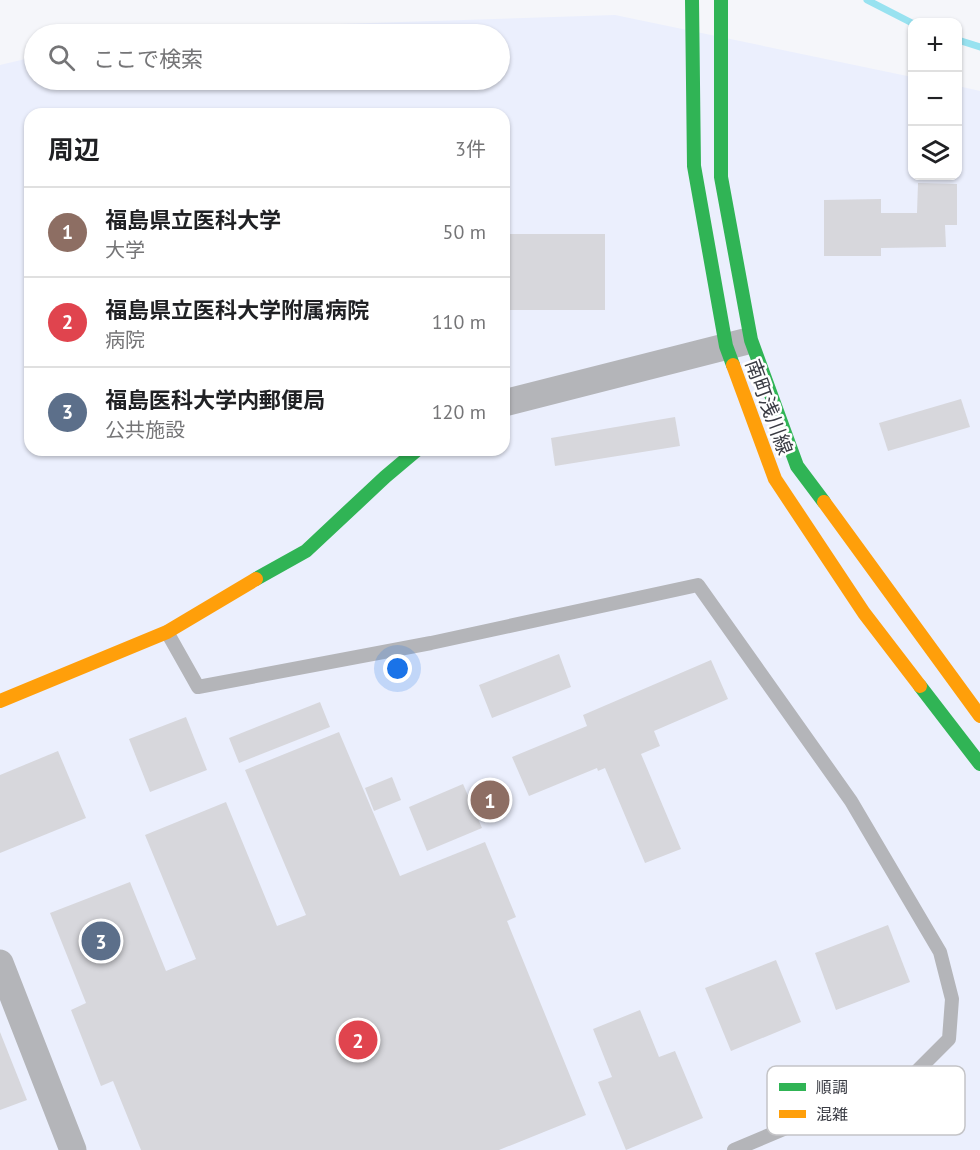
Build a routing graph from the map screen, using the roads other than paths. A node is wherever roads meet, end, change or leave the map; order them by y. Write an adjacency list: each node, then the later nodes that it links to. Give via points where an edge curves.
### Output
1 (692, 0): 3 (street, 南町浅川線, via 694,166)
2 (721, 0): 3 (street, 南町浅川線, via 721,177)
3 (739, 343): 4 (street); 8 (street, 南町浅川線, via 797,466); 9 (street, 南町浅川線, via 775,479 864,613)
4 (510, 402)
5 (410, 456): 6 (street, via 306,551)
6 (167, 632): 7 (street); 11 (lane, via 198,687 431,643 699,585 851,801 940,952 952,999 949,1039)
7 (0, 701)
8 (980, 716)
9 (980, 764)
10 (0, 963): 13 (street)
11 (922, 1066)
12 (770, 1135): 14 (lane)
13 (73, 1150)
14 (734, 1150)

